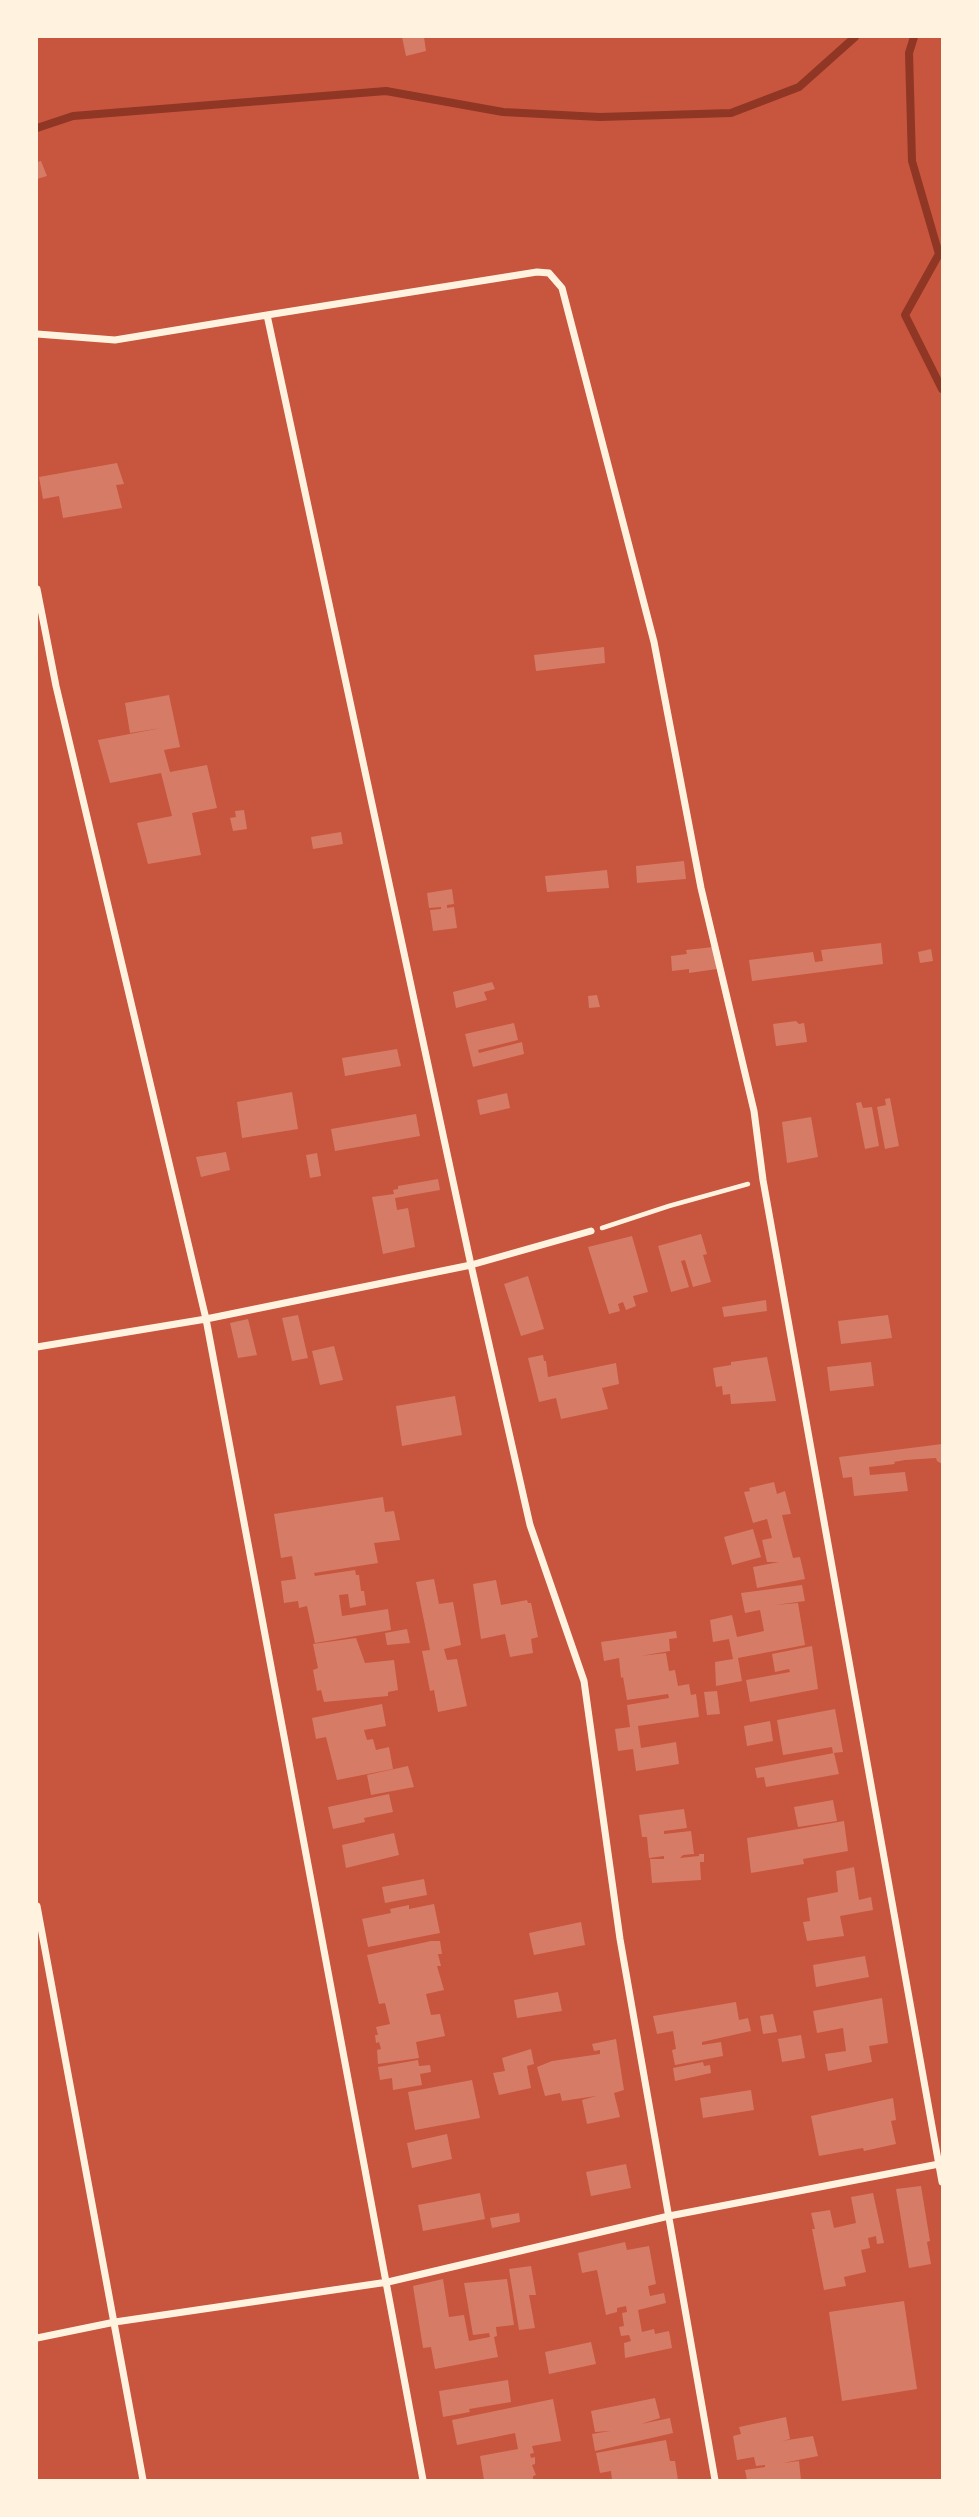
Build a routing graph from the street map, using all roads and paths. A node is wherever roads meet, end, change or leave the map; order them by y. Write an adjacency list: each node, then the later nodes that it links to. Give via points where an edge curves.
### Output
1 (267, 315): 2 (street, via 115,340); 4 (street, via 537,272 549,273 562,288 654,642 701,888 754,1111); 6 (street)
2 (37, 334)
3 (37, 589): 7 (street)
4 (763, 1180): 5 (path); 10 (street)
5 (591, 1231): 6 (street)
6 (471, 1265): 7 (street); 12 (street, via 530,1525 584,1681 620,1938)
7 (206, 1319): 8 (street); 13 (street)
8 (37, 1348)
9 (37, 1906): 14 (street)
10 (939, 2164): 11 (street); 12 (street)
11 (942, 2182)
12 (669, 2216): 13 (street); 18 (street)
13 (388, 2281): 14 (street); 17 (street)
14 (115, 2322): 15 (street); 16 (street)
15 (37, 2338)
16 (144, 2480)
17 (423, 2480)
18 (715, 2480)

